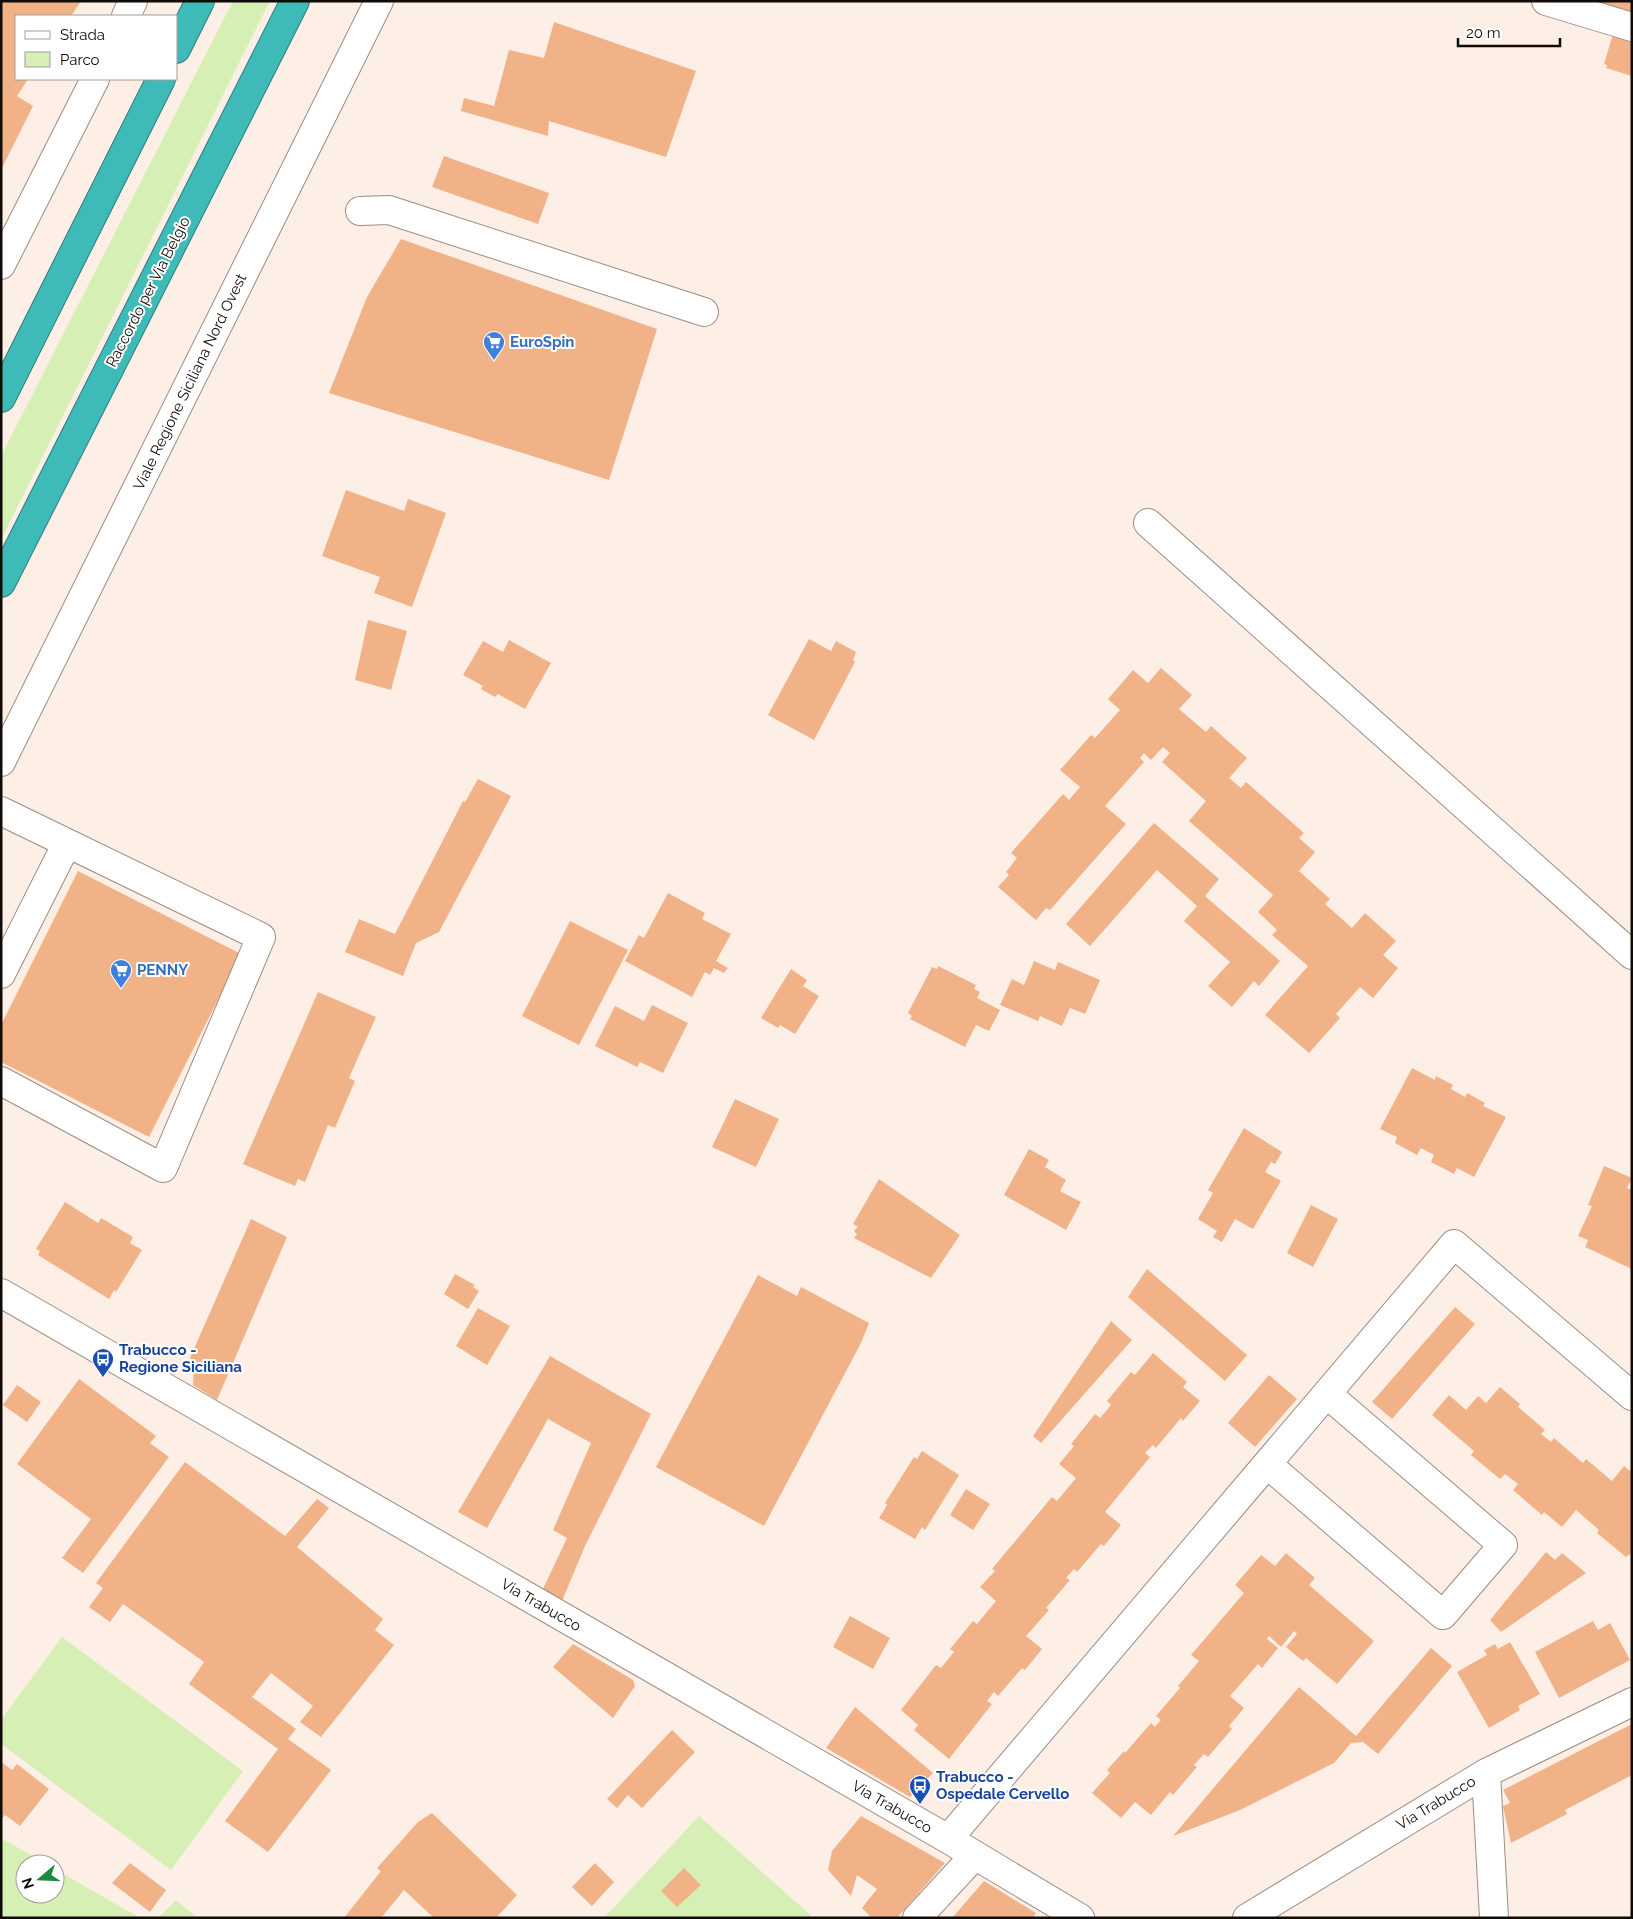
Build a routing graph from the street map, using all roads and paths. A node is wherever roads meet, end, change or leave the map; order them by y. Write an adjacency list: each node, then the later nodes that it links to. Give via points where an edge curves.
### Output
1 (133, 1): 6 (street)
2 (200, 1): 8 (highway)
3 (295, 1): 16 (highway, Raccordo per Via Belgio)
4 (379, 1): 17 (street, Viale Regione Siciliana Nord Ovest)
5 (1546, 1): 7 (street)
6 (126, 15)
7 (1632, 27)
8 (178, 45)
9 (94, 80): 12 (street)
10 (160, 80): 14 (highway)
11 (360, 211): 13 (street, via 389,210)
12 (1, 265)
13 (704, 312)
14 (1, 398)
15 (1148, 523): 20 (street)
16 (1, 583)
17 (1, 762)
18 (1, 811): 19 (street)
19 (67, 843): 21 (street); 22 (street, via 261,937 163,1168)
20 (1632, 955)
21 (1, 974)
22 (1, 1082)
23 (1, 1294): 29 (street, Via Trabucco)
24 (1327, 1394): 25 (street, via 1454,1244); 26 (street); 26 (street, via 1503,1545 1443,1615)
25 (1632, 1396)
26 (1268, 1464): 29 (street)
27 (1632, 1702): 28 (street, Via Trabucco)
28 (1486, 1773): 31 (street, Via Trabucco); 34 (street)
29 (948, 1839): 30 (street, Via Trabucco)
30 (975, 1855): 32 (street); 33 (street, Via Trabucco)
31 (1259, 1915)
32 (917, 1918)
33 (1080, 1918)
34 (1494, 1918)

